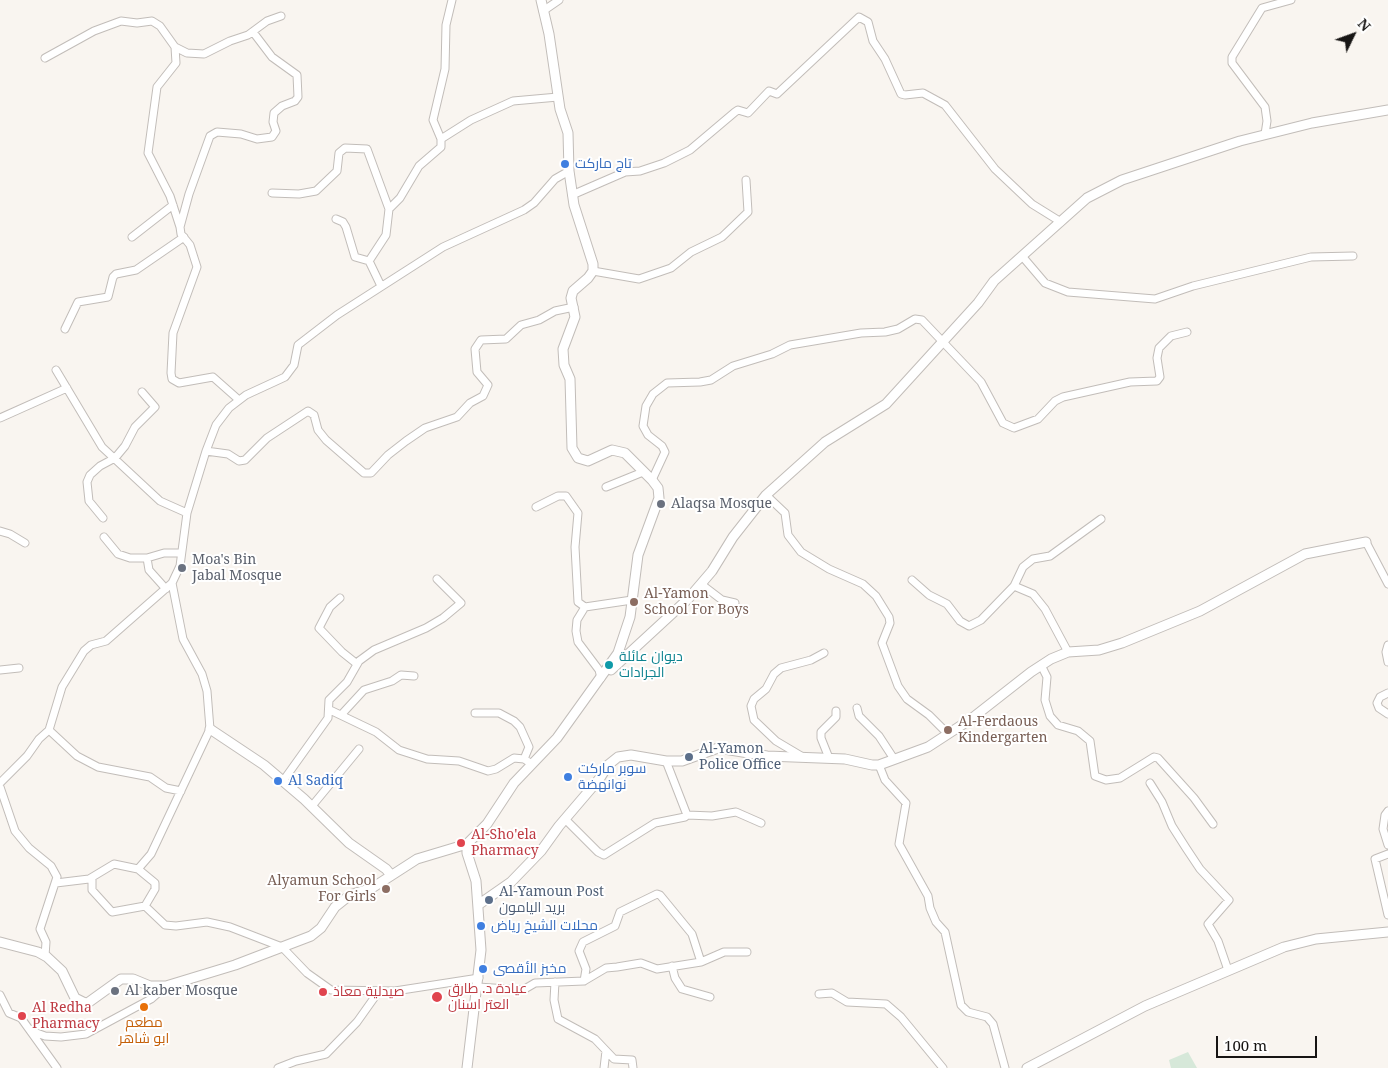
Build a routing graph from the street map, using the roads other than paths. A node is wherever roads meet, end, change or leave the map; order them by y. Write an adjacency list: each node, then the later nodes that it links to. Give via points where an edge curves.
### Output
1 (452, 0): 13 (street, via 446,25 445,69 433,120)
2 (540, 0): 5 (street)
3 (559, 0): 5 (street)
4 (1291, 0): 12 (street, via 1261,9 1232,58 1233,64 1265,107 1268,121)
5 (543, 12): 10 (street)
6 (281, 16): 7 (street, via 267,21)
7 (253, 32): 8 (street, via 204,54 187,53); 22 (street, via 272,57 297,75 298,97 274,114 276,131 272,138 257,139 217,132 211,135)
8 (174, 47): 9 (street, via 157,22 121,20); 18 (street, via 176,63 157,87 148,153)
9 (46, 58)
10 (558, 97): 13 (street, via 513,101 471,120); 14 (street, via 568,133)
11 (1388, 110): 12 (street)
12 (1265, 134): 21 (street, via 1113,184 1087,198)
13 (441, 139): 19 (street, via 441,148 419,166 400,198)
14 (569, 171): 17 (street); 29 (street, via 555,179 524,210 443,247)
15 (746, 180): 28 (street, via 748,212 722,237 691,252 671,268 639,279)
16 (272, 193): 19 (street, via 316,191 337,171 339,153 346,148 367,149)
17 (572, 194): 21 (street, via 625,172 664,163 690,150 738,110 748,113 769,91 777,94 859,17 868,22 873,41 901,94 923,93 945,105 995,169 1032,204); 28 (street, via 578,222 592,256)
18 (173, 205): 22 (street); 23 (street)
19 (389, 209): 27 (street, via 386,235)
20 (336, 219): 27 (street, via 346,227 355,257)
21 (1061, 222): 25 (street)
22 (180, 227): 24 (street)
23 (132, 237)
24 (184, 238): 31 (street, via 136,270 116,274 108,297 78,302); 37 (street, via 190,245 197,267 173,333 171,376 175,382 213,377)
25 (1022, 256): 26 (street, via 1045,283 1068,292 1155,299 1193,286 1311,257); 33 (street, via 994,281)
26 (1353, 256)
27 (369, 261): 29 (street)
28 (593, 271): 30 (street, via 573,291)
29 (381, 286): 37 (street, via 301,342 296,349 294,365 285,377)
30 (574, 307): 39 (street, via 521,325 506,339 481,340 474,349 477,372 488,385 483,396 470,403 457,417 425,428 388,455 371,474 364,473 326,440 308,411 267,438 244,460); 41 (street, via 575,317 565,341 563,357 570,379 574,452 578,458 588,461 608,451 622,451)
31 (65, 329)
32 (1187, 332): 33 (street, via 1171,336 1159,348 1158,381 1130,382 1063,397 1038,419 1014,428 1003,422 981,382)
33 (944, 342): 42 (street, via 922,320 915,319 885,332 790,345 733,366 705,381 667,383 648,401 642,421 645,431 662,446 664,452); 44 (street, via 886,404 825,442)
34 (56, 370): 35 (street)
35 (67, 388): 38 (street); 40 (street, via 98,443)
36 (142, 392): 40 (street, via 155,407 136,427)
37 (238, 400): 39 (street, via 220,419)
38 (0, 418)
39 (206, 451): 46 (street)
40 (115, 458): 46 (street, via 160,500); 47 (street, via 100,466 87,482 89,501)
41 (643, 472): 42 (street); 43 (street)
42 (652, 480): 62 (street, via 658,491 658,504 638,555)
43 (606, 488)
44 (766, 496): 57 (street); 84 (street, via 785,513 788,535 800,552 863,584 872,592 890,616 882,643 898,686 907,699)
45 (536, 507): 64 (street, via 558,496 566,496 578,512 576,592 578,602)
46 (187, 512): 53 (street)
47 (103, 518)
48 (1101, 519): 60 (street, via 1050,556 1033,559 1023,567)
49 (0, 531): 52 (street)
50 (104, 537): 54 (street, via 118,554)
51 (1366, 542): 58 (street); 66 (street, via 1305,554 1200,611 1122,644 1099,650)
52 (25, 543)
53 (181, 553): 54 (street); 59 (street, via 180,566)
54 (147, 558): 59 (street, via 149,570)
55 (437, 579): 69 (street, via 461,603 426,628 374,650)
56 (912, 580): 60 (street, via 929,595 947,604 960,621 970,626 981,620)
57 (700, 584): 63 (street, via 722,600); 74 (street, via 662,624)
58 (1388, 584)
59 (169, 586): 82 (street, via 183,639 202,674 207,691); 83 (street, via 106,641 91,645 84,651 62,687)
60 (1014, 586): 66 (street, via 1033,594 1042,604)
61 (340, 598): 69 (street, via 330,607 319,628)
62 (632, 600): 64 (street); 74 (street, via 618,653)
63 (736, 603)
64 (585, 607): 74 (street, via 577,620 578,642)
65 (1388, 645): 68 (street)
66 (1068, 652): 70 (street)
67 (824, 653): 86 (street, via 781,668 751,706 754,720 776,741)
68 (1388, 662)
69 (356, 664): 77 (street, via 347,682 329,700)
70 (1041, 665): 84 (street); 103 (street, via 1047,677 1045,700 1050,716 1058,724 1078,731 1090,741 1095,776 1106,780 1120,778 1154,757 1158,758)
71 (19, 668): 72 (street)
72 (0, 670)
73 (414, 676): 81 (street, via 401,675 364,690)
74 (601, 678): 91 (street, via 557,738)
75 (1388, 692): 80 (street, via 1377,703)
76 (857, 708): 89 (street, via 858,716 879,736)
77 (330, 710): 81 (street); 93 (street, via 328,718)
78 (836, 711): 87 (street, via 836,717 821,732)
79 (475, 713): 88 (street, via 499,713 514,721 529,747)
80 (1388, 714)
81 (341, 715): 88 (street, via 376,732 399,750 427,759 459,761 488,771 514,758)
82 (210, 729): 93 (street); 97 (street)
83 (50, 730): 94 (street); 97 (street, via 77,756 98,767 150,777 166,788)
84 (948, 734): 89 (street, via 922,749)
85 (359, 749): 98 (street)
86 (804, 757): 87 (street); 90 (street, via 767,756 718,748 688,760)
87 (830, 758): 92 (street)
88 (524, 759): 91 (street)
89 (894, 759): 92 (street)
90 (666, 761): 100 (street); 101 (street, via 631,755 615,759)
91 (532, 764): 104 (street, via 514,783 487,824)
92 (879, 765): 139 (street, via 885,780 906,802 899,844 928,896 936,922 946,932 961,1005 968,1012 987,1017 993,1024)
93 (283, 781): 98 (street)
94 (0, 782)
95 (1150, 783): 121 (street, via 1200,870 1229,900 1208,924)
96 (0, 786): 110 (street, via 15,831 51,866 57,877)
97 (181, 791): 107 (street, via 151,854)
98 (312, 806): 108 (street, via 349,843)
99 (1388, 811): 105 (street, via 1382,829)
100 (687, 815): 101 (street, via 655,823 604,855); 102 (street, via 712,816 736,812)
101 (565, 818): 111 (street, via 541,851 510,882)
102 (761, 823)
103 (1213, 824)
104 (467, 844): 108 (street, via 417,860); 111 (street)
105 (1388, 845)
106 (1388, 854): 113 (street, via 1375,858)
107 (138, 869): 109 (street, via 114,864); 112 (street, via 155,884)
108 (391, 875): 116 (street, via 372,888 346,898 314,934)
109 (92, 878): 110 (street); 112 (street, via 92,890 112,912)
110 (56, 883): 118 (street, via 41,925 46,942)
111 (478, 905): 124 (street, via 481,950)
112 (145, 906): 116 (street, via 165,925 207,922 230,927)
113 (1388, 915)
114 (1388, 932): 121 (street, via 1305,941)
115 (0, 942): 118 (street)
116 (282, 947): 125 (street); 126 (street, via 307,973 332,990)
117 (747, 952): 119 (street, via 724,952)
118 (45, 956): 125 (street, via 62,971 76,998 85,1003 121,979)
119 (701, 962): 120 (street); 122 (street, via 692,934 657,894 620,912 615,926 583,942 579,952 586,969)
120 (672, 966): 122 (street, via 657,969 640,963 617,966 606,968); 129 (street, via 682,989)
121 (1228, 970): 140 (street, via 1145,1006)
122 (584, 981): 123 (street)
123 (556, 982): 124 (street, via 535,983 523,990); 132 (street, via 554,1000 558,1019 595,1040)
124 (478, 983): 126 (street); 135 (street)
125 (166, 986): 131 (street, via 151,1000 86,1034 61,1038)
126 (378, 990): 134 (street, via 357,1022 326,1054)
127 (819, 994): 138 (street, via 832,994 847,1002 886,1004 901,1017)
128 (0, 995): 130 (street)
129 (710, 997)
130 (2, 1006): 131 (street, via 19,1016)
131 (31, 1031): 133 (street)
132 (606, 1051): 136 (street); 137 (street, via 614,1059 632,1060)
133 (57, 1068)
134 (278, 1068)
135 (468, 1068)
136 (604, 1068)
137 (634, 1068)
138 (943, 1068)
139 (1005, 1068)
140 (1027, 1068)

